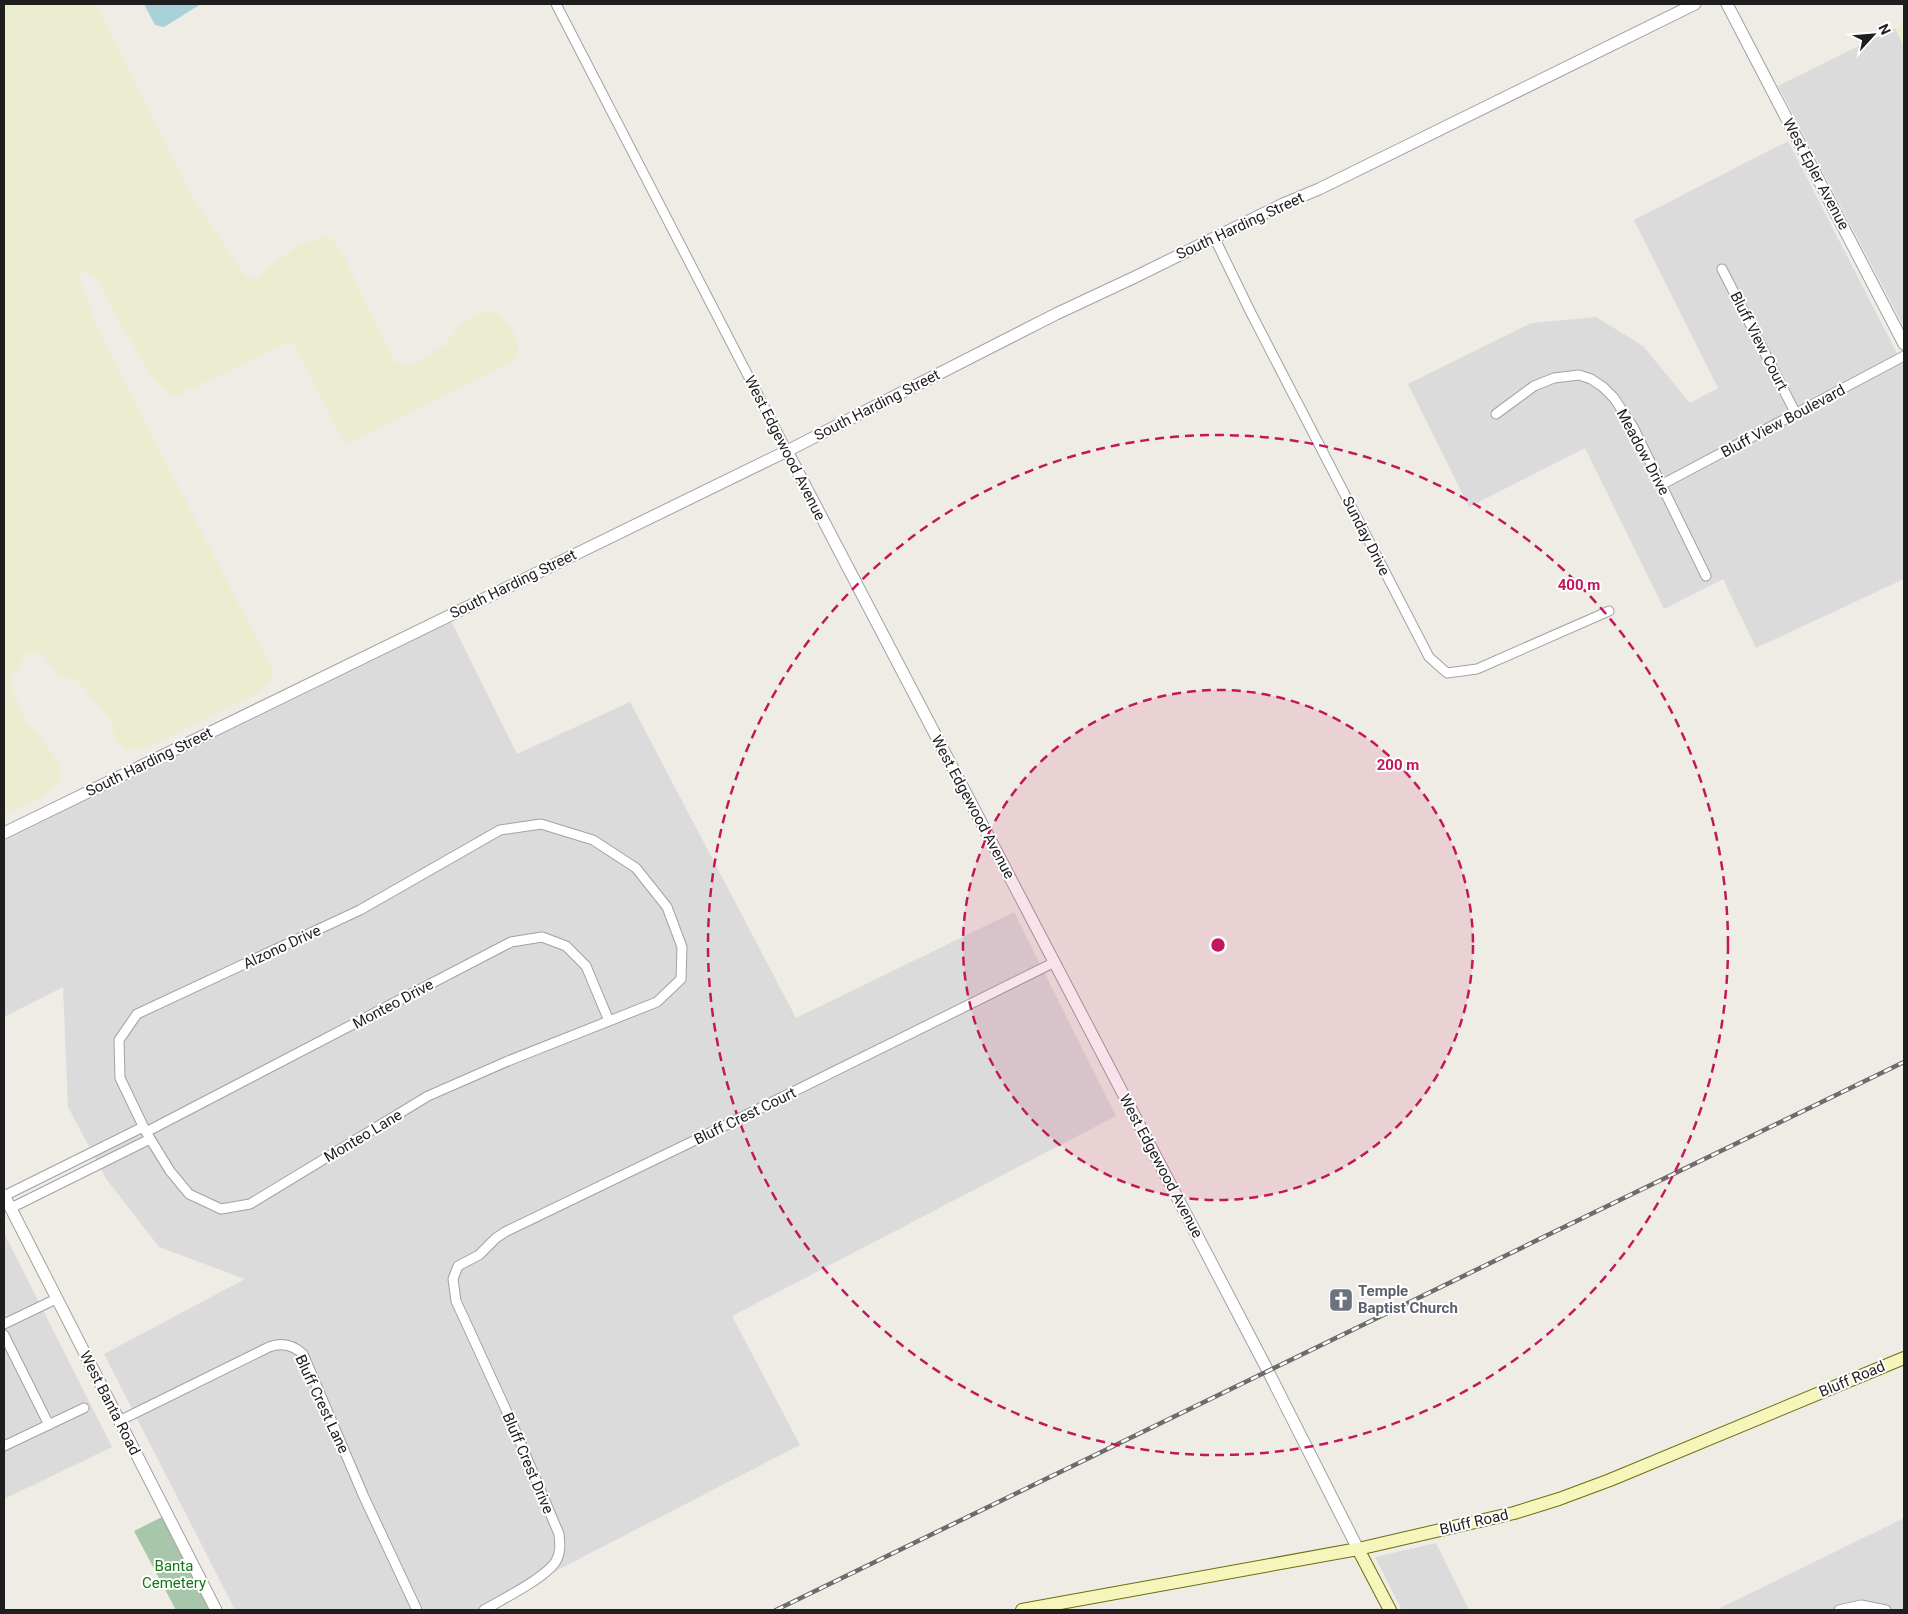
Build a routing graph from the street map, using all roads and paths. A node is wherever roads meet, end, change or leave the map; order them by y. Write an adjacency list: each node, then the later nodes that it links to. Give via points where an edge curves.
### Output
1 (556, 4): 10 (street, West Edgewood Avenue)
2 (1695, 4): 4 (street, South Harding Street, via 1319,189)
3 (1727, 4): 6 (street, West Epler Avenue)
4 (1214, 237): 10 (street, South Harding Street); 13 (street, Sunday Drive, via 1429,657 1447,672 1478,669)
5 (1722, 269): 9 (street, Bluff View Court)
6 (1904, 344)
7 (1904, 356): 9 (street, Bluff View Boulevard)
8 (1496, 414): 11 (street, Meadow Drive, via 1549,379 1579,375 1591,379 1614,398 1633,427)
9 (1796, 414): 11 (street, Bluff View Boulevard)
10 (787, 451): 15 (street, South Harding Street); 16 (street, West Edgewood Avenue)
11 (1661, 485): 12 (street, Meadow Drive)
12 (1706, 576)
13 (1610, 611)
14 (541, 824): 17 (street, Monteo Lane, via 593,840 636,868 667,907 682,947 681,979 656,1002); 18 (street, Alzono Drive, via 500,830 360,910 137,1014 119,1040 120,1078)
15 (4, 833)
16 (1055, 962): 21 (street, Bluff Crest Court, via 505,1232 479,1255 458,1266); 30 (street, West Edgewood Avenue)
17 (609, 1021): 18 (street, Monteo Lane, via 428,1096 250,1204 221,1209 189,1194); 18 (street, Monteo Drive, via 586,966 566,946 542,936 511,942)
18 (146, 1133): 19 (street, Monteo Drive); 20 (street, Monteo Drive)
19 (4, 1196): 20 (street, West Banta Road)
20 (11, 1208): 22 (street, West Banta Road)
21 (453, 1286): 34 (street, Bluff Crest Drive, via 456,1302 559,1534 560,1546 555,1562 547,1571)
22 (56, 1299): 23 (street); 27 (street, West Banta Road)
23 (4, 1324)
24 (4, 1335): 28 (street)
25 (1904, 1358): 30 (main road, Bluff Road, via 1568,1496 1492,1519)
26 (84, 1408): 28 (street)
27 (119, 1421): 32 (street, West Banta Road); 33 (street, Bluff Crest Lane, via 273,1345 285,1344 297,1349 303,1354)
28 (49, 1425): 29 (street)
29 (4, 1446)
30 (1358, 1548): 35 (main road, Bluff Road); 36 (main road, West Edgewood Avenue)
31 (1841, 1609): 37 (street, via 1867,1605)
32 (216, 1610)
33 (416, 1610)
34 (484, 1610)
35 (1022, 1610)
36 (1390, 1610)
37 (1886, 1610)

